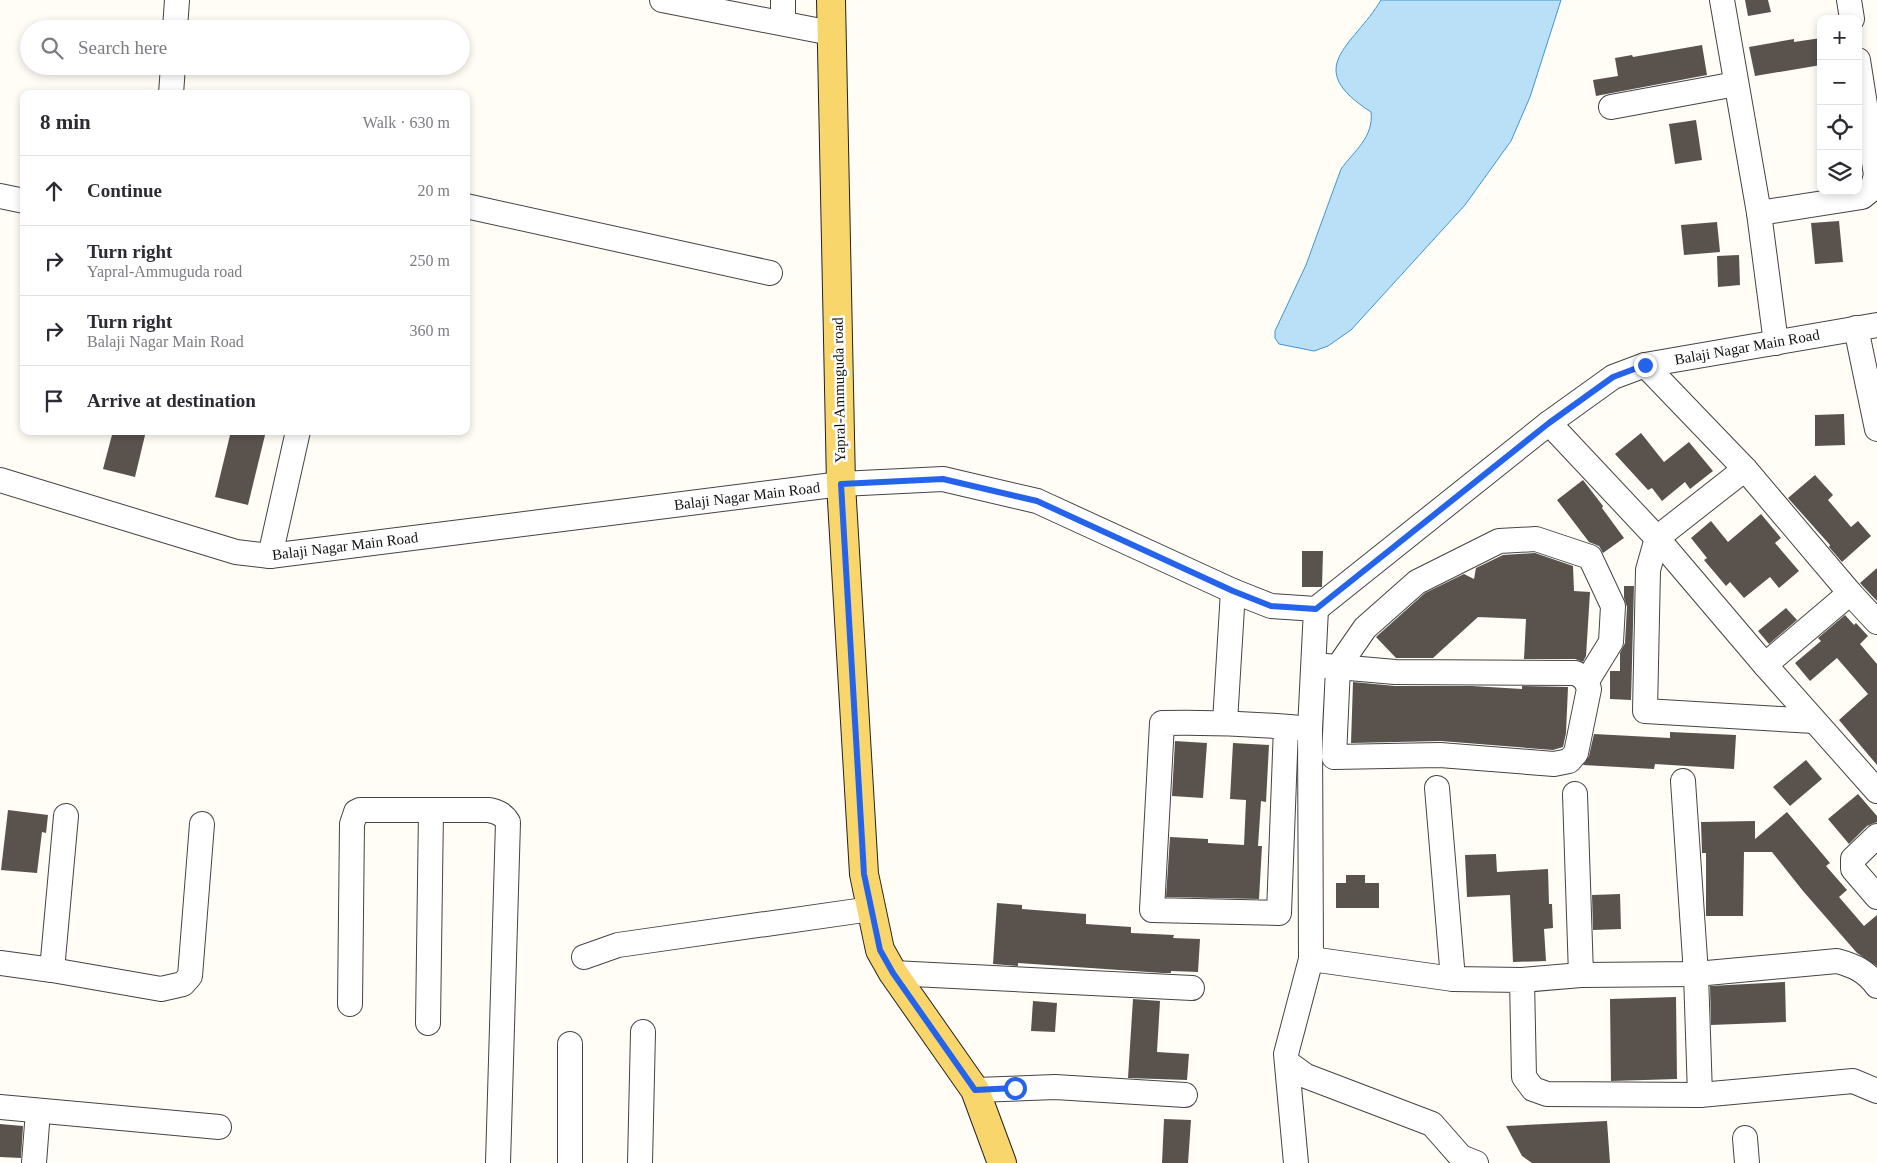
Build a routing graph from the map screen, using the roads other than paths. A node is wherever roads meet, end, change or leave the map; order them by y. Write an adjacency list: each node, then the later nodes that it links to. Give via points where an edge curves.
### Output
1 (177, 0): 7 (street)
2 (662, 0): 8 (street)
3 (831, 0): 8 (main road, Yapral-Ammuguda road)
4 (1722, 0): 10 (street)
5 (1849, 0): 6 (street)
6 (1851, 15)
7 (176, 20)
8 (831, 33): 27 (main road, Yapral-Ammuguda road)
9 (172, 75): 12 (street)
10 (1736, 84): 13 (street); 17 (street)
11 (1862, 85): 17 (street, via 1876,174 1872,189 1862,197)
12 (171, 90)
13 (1611, 107)
14 (0, 196): 15 (street)
15 (20, 199)
16 (470, 207): 18 (street)
17 (1759, 213): 20 (street)
18 (770, 273)
19 (1867, 326): 20 (street, Balaji Nagar Main Road); 23 (street)
20 (1776, 342): 21 (street, Balaji Nagar Main Road)
21 (1645, 365): 22 (street, Balaji Nagar Main Road, via 1613,377); 25 (street)
22 (1549, 423): 28 (street); 32 (street, Balaji Nagar Main Road)
23 (1877, 428)
24 (297, 435): 29 (street)
25 (1745, 469): 28 (street); 31 (street)
26 (0, 480): 29 (street, Balaji Nagar Main Road, via 236,552)
27 (841, 484): 29 (street, Balaji Nagar Main Road); 30 (street, Balaji Nagar Main Road, via 943,479 1037,501); 51 (main road, Yapral-Ammuguda road, via 864,874)
28 (1657, 538): 34 (street); 38 (street, via 1648,570 1645,711)
29 (270, 556)
30 (1233, 591): 32 (street, Balaji Nagar Main Road, via 1271,606); 39 (street)
31 (1850, 593): 33 (street); 34 (street)
32 (1316, 609): 35 (street)
33 (1876, 619)
34 (1765, 665): 38 (street)
35 (1314, 666): 36 (street); 41 (street)
36 (1338, 667): 37 (street, via 1395,672 1575,673); 37 (street, via 1334,757 1440,755 1554,764 1568,762 1576,753); 37 (street, via 1365,628 1417,582 1499,541 1536,538 1590,557 1613,606 1611,642)
37 (1587, 681)
38 (1814, 721): 43 (street)
39 (1225, 722): 40 (street); 40 (street, via 1162,723 1152,910 1279,913)
40 (1286, 726): 41 (street)
41 (1310, 729): 53 (street)
42 (1683, 781): 57 (street)
43 (1875, 784)
44 (1437, 788): 59 (street)
45 (1576, 794): 58 (street)
46 (431, 810): 63 (street, via 360,810 353,817); 64 (street); 78 (street, via 489,810 500,813 508,822)
47 (66, 816): 55 (street)
48 (202, 824): 55 (street, via 190,976 183,984 161,989)
49 (1877, 836): 50 (street, via 1853,859 1854,869)
50 (1877, 897)
51 (871, 910): 52 (street, via 618,945); 56 (main road, Yapral-Ammuguda road, via 880,950)
52 (584, 958)
53 (1311, 959): 59 (street); 67 (street, via 1286,1054)
54 (0, 963): 55 (street)
55 (52, 970)
56 (893, 973): 62 (street); 68 (main road, Yapral-Ammuguda road)
57 (1696, 974): 58 (street); 61 (street, via 1838,961 1857,967); 71 (street)
58 (1581, 975): 60 (street)
59 (1453, 979): 60 (street)
60 (1522, 980): 71 (street, via 1524,1077 1533,1089 1547,1094)
61 (1877, 986)
62 (1192, 988)
63 (350, 1004)
64 (428, 1023)
65 (643, 1032): 80 (street)
66 (570, 1044): 79 (street)
67 (1288, 1063): 76 (street, via 1306,1076 1432,1124); 82 (street)
68 (975, 1090): 70 (street, via 1055,1087); 81 (main road, Yapral-Ammuguda road)
69 (1877, 1091): 71 (street, via 1853,1080)
70 (1185, 1095)
71 (1700, 1095)
72 (0, 1107): 73 (street)
73 (38, 1111): 74 (street); 77 (street)
74 (219, 1127)
75 (1746, 1138): 83 (street)
76 (1466, 1161)
77 (34, 1163)
78 (498, 1163)
79 (570, 1163)
80 (640, 1163)
81 (1002, 1163)
82 (1296, 1163)
83 (1747, 1163)

